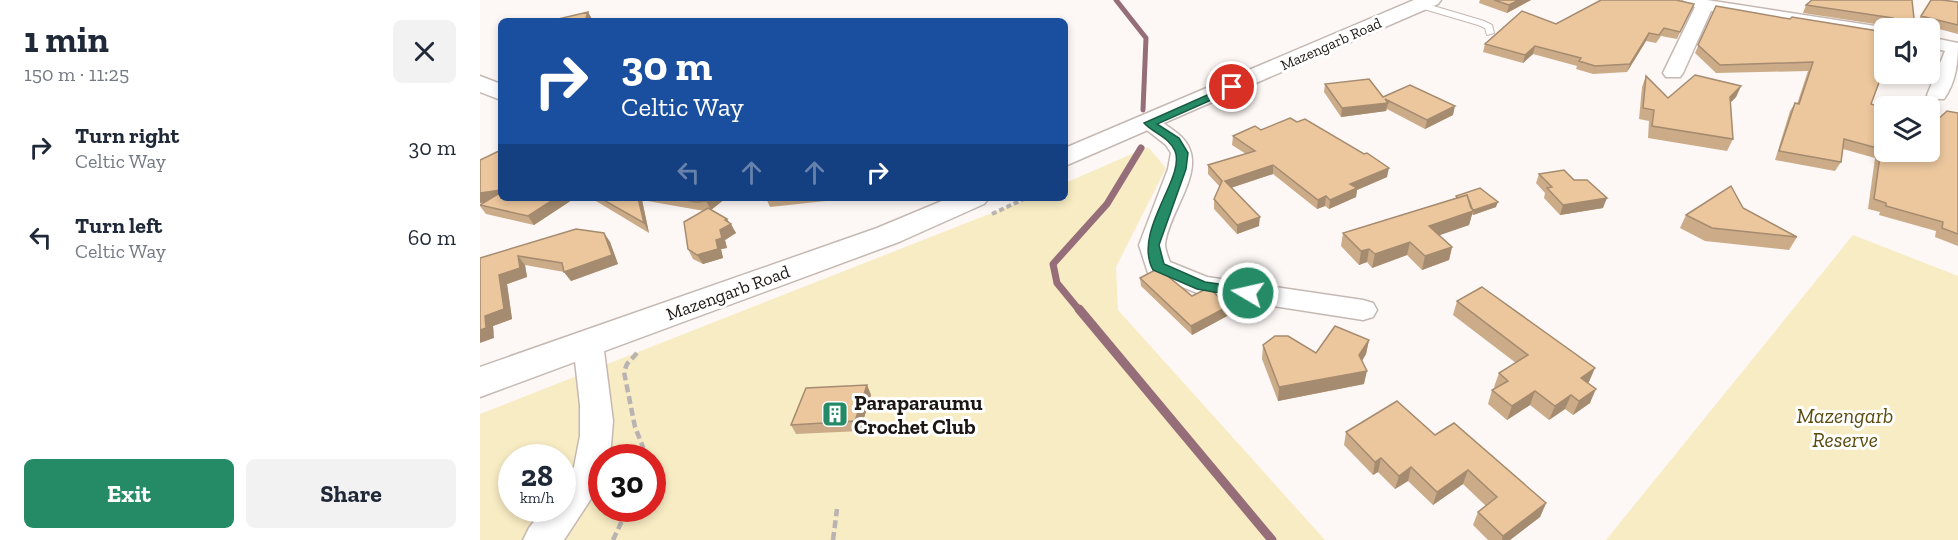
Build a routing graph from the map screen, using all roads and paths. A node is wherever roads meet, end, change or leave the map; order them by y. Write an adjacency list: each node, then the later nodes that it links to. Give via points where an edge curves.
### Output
1 (1425, 2): 4 (lane, via 1446,14 1477,21 1489,27); 11 (main road, Mazengarb Road)
2 (1698, 2): 3 (street); 7 (street)
3 (1874, 31)
4 (1490, 33)
5 (1940, 45): 6 (street)
6 (1957, 49): 10 (street)
7 (1673, 73)
8 (480, 83): 9 (main road)
9 (498, 92)
10 (1938, 95)
11 (1149, 123): 12 (main road, Mazengarb Road); 15 (street, via 1175,141 1182,153 1180,169 1152,245 1158,267 1202,286)
12 (1068, 157)
13 (1000, 201): 14 (path)
14 (983, 203): 16 (main road, Mazengarb Road)
15 (1363, 310)
16 (588, 343): 18 (main road, Mazengarb Road); 22 (street, via 597,411 597,446 590,469)
17 (641, 348): 19 (path, via 624,372 633,422)
18 (480, 382)
19 (643, 444)
20 (837, 509): 24 (path)
21 (621, 522): 23 (path)
22 (542, 540)
23 (613, 540)
24 (833, 540)

